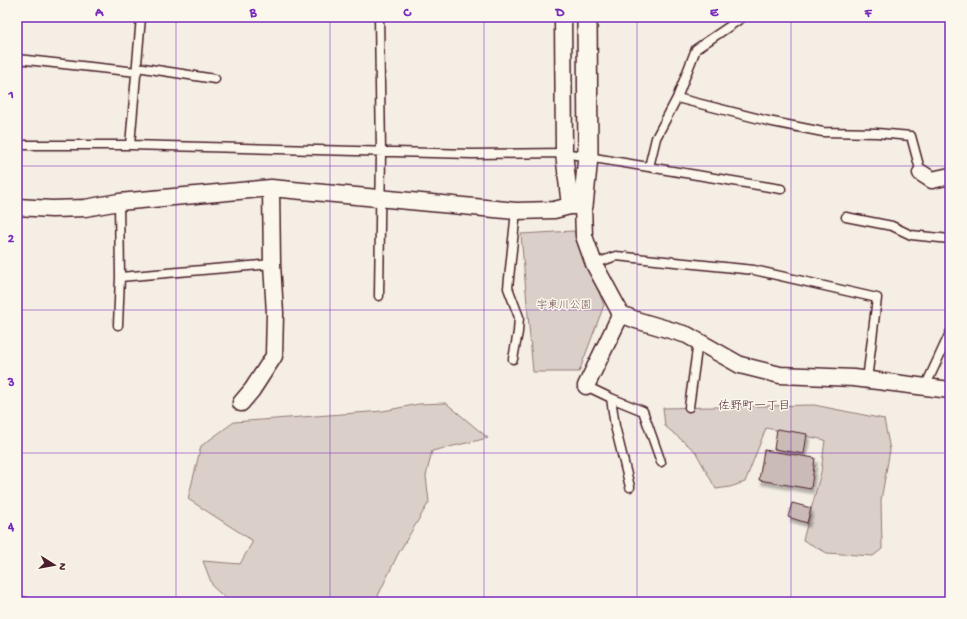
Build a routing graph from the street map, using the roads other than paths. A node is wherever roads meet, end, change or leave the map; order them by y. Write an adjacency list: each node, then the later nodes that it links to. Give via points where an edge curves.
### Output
1 (141, 17): 7 (lane)
2 (379, 17): 12 (lane)
3 (563, 17): 13 (street)
4 (587, 17): 14 (street)
5 (744, 17): 9 (lane, via 696,49)
6 (17, 59): 7 (lane)
7 (137, 70): 8 (lane); 11 (lane)
8 (215, 79)
9 (677, 98): 15 (lane, via 656,138); 16 (lane, via 823,132 911,136)
10 (17, 145): 11 (lane)
11 (130, 145): 12 (lane)
12 (381, 152): 13 (lane); 20 (lane)
13 (564, 153): 14 (lane); 22 (street)
14 (588, 157): 15 (lane); 22 (street)
15 (649, 167): 19 (lane)
16 (921, 173): 17 (street, via 932,180)
17 (950, 176)
18 (271, 188): 20 (street); 21 (street); 27 (street)
19 (781, 190)
20 (380, 198): 24 (street); 30 (lane)
21 (119, 202): 23 (street, via 85,208); 29 (lane)
22 (576, 206): 24 (street, via 554,210); 28 (street)
23 (17, 207)
24 (516, 211): 35 (lane, via 508,288 519,317)
25 (846, 217): 26 (lane, via 892,226 911,235)
26 (950, 239)
27 (272, 264): 29 (lane); 41 (street, via 276,313 274,356)
28 (594, 264): 31 (street); 36 (lane, via 616,256 754,270 877,298)
29 (120, 277): 32 (lane)
30 (379, 296)
31 (620, 314): 34 (street, via 687,335); 37 (street)
32 (118, 325)
33 (950, 333): 38 (lane)
34 (698, 342): 36 (street, via 740,366 780,375); 42 (lane)
35 (512, 359)
36 (867, 380): 38 (street)
37 (586, 386): 40 (lane)
38 (925, 387): 39 (street)
39 (950, 390)
40 (612, 398): 43 (lane, via 643,411); 44 (lane, via 615,426)
41 (241, 403)
42 (689, 406)
43 (661, 462)
44 (630, 487)
45 (17, 600): 46 (lane)
46 (26, 602)

